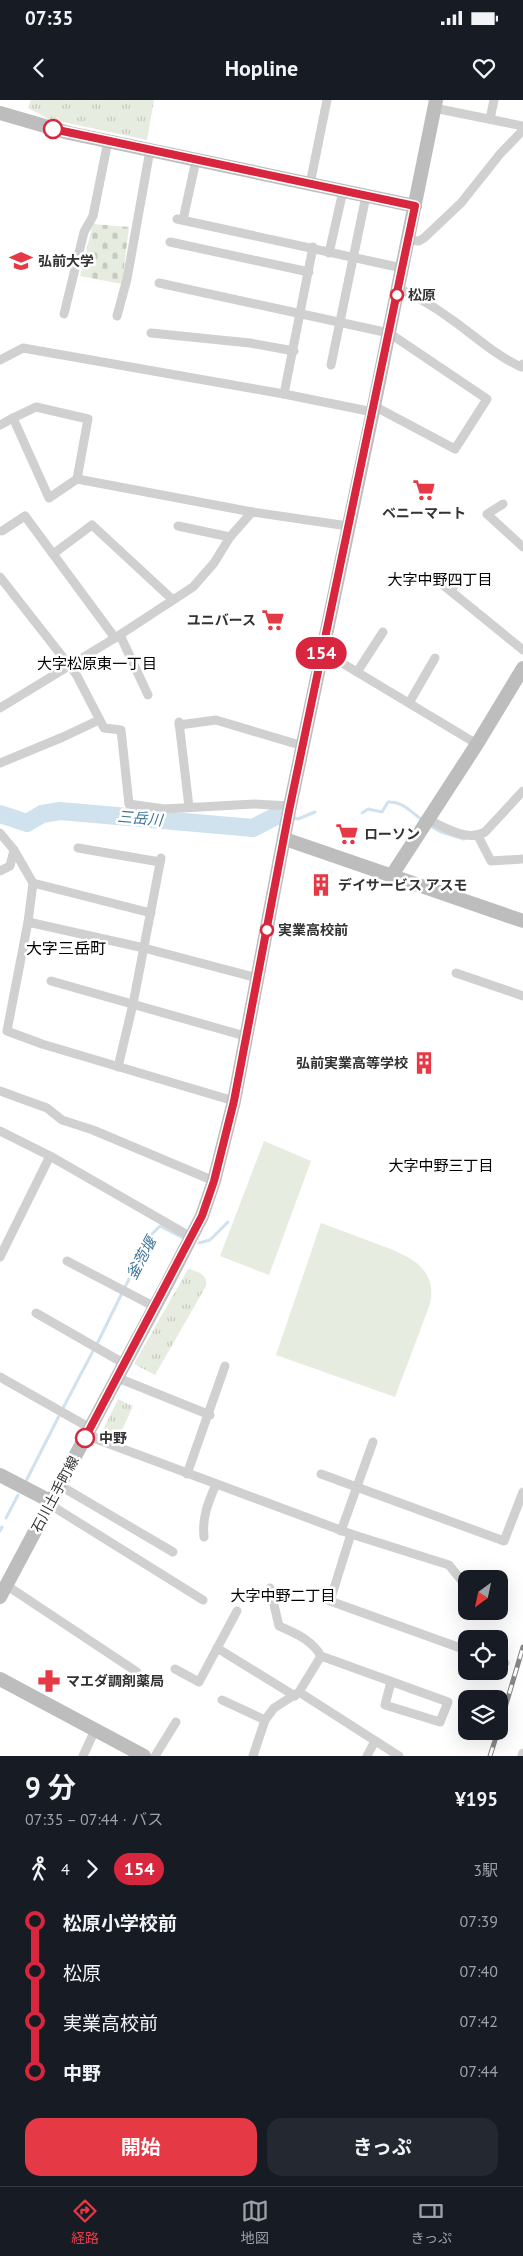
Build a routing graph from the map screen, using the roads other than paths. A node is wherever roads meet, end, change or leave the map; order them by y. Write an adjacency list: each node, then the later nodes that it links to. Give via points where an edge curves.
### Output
1 (327, 100): 10 (street)
2 (494, 100): 5 (street)
3 (435, 104): 5 (street); 13 (main road, 石川土手町線)
4 (0, 113): 7 (main road)
5 (490, 119): 6 (street)
6 (523, 128): 14 (street, via 461,203 424,238)
7 (108, 141): 8 (main road); 23 (street, via 92,216 84,232)
8 (150, 150): 9 (main road); 25 (street)
9 (196, 160): 10 (main road); 16 (street, via 180,219)
10 (310, 184): 11 (main road)
11 (343, 191): 12 (main road); 17 (street)
12 (366, 196): 13 (main road); 18 (street)
13 (415, 206): 14 (main road, 石川土手町線)
14 (408, 240): 19 (main road, 石川土手町線)
15 (170, 242): 20 (street)
16 (313, 247): 17 (street); 20 (street)
17 (328, 253): 18 (street)
18 (354, 258): 19 (street); 26 (street)
19 (402, 268): 22 (main road, 石川土手町線)
20 (309, 272): 24 (street)
21 (159, 283): 24 (street)
22 (398, 288): 28 (main road, 石川土手町線); 32 (street, via 435,308 491,351)
23 (64, 314)
24 (301, 314): 26 (street); 29 (street)
25 (117, 316)
26 (340, 322): 28 (street); 31 (street)
27 (151, 332): 29 (street)
28 (389, 333): 34 (main road, 石川土手町線); 34 (street, via 487,399 455,449)
29 (294, 351): 33 (street)
30 (0, 360): 33 (street, via 23,348)
31 (332, 365)
32 (522, 366)
33 (284, 394): 34 (street)
34 (374, 409): 41 (main road, 石川土手町線)
35 (13, 418): 36 (street); 37 (street, via 49,498); 37 (street, via 36,408 88,419)
36 (0, 425)
37 (77, 479): 39 (street)
38 (503, 504): 44 (street, via 487,514)
39 (252, 512): 41 (street); 43 (street)
40 (178, 526): 43 (street)
41 (348, 526): 54 (main road, 石川土手町線)
42 (1, 530): 45 (street, via 25,516)
43 (230, 537): 50 (street, via 214,563 193,587)
44 (523, 547)
45 (53, 554): 50 (street, via 92,525); 52 (street)
46 (460, 576): 49 (street)
47 (0, 578): 56 (street)
48 (437, 580): 49 (street)
49 (451, 591): 53 (street)
50 (173, 600): 52 (street)
51 (383, 632): 57 (street)
52 (118, 637): 56 (street); 59 (street)
53 (523, 650)
54 (322, 651): 57 (street); 64 (main road, 石川土手町線)
55 (434, 658): 60 (street)
56 (69, 666): 61 (street); 62 (street)
57 (358, 672): 60 (street)
58 (521, 677): 63 (main road)
59 (148, 695)
60 (409, 703): 63 (street)
61 (0, 708)
62 (99, 720): 65 (street); 67 (street, via 104,728 121,730 128,804 164,809)
63 (477, 744): 69 (main road)
64 (303, 746): 67 (street, via 216,720 179,723); 68 (main road, 石川土手町線)
65 (0, 763)
66 (523, 792): 71 (street)
67 (189, 807): 68 (street, via 254,804)
68 (289, 813): 72 (main road, 石川土手町線)
69 (429, 820): 71 (street, via 453,832); 77 (main road)
70 (0, 833): 74 (street)
71 (478, 836): 75 (street, via 491,861)
72 (285, 839): 77 (main road); 84 (main road, 石川土手町線)
73 (78, 848): 79 (street, via 161,860)
74 (14, 850): 76 (street, via 10,866); 78 (street)
75 (523, 859)
76 (0, 871)
77 (392, 875): 80 (main road)
78 (33, 883): 79 (street); 81 (street)
79 (151, 913): 82 (street)
80 (523, 921)
81 (28, 922): 82 (street); 89 (street, via 7,1031)
82 (144, 948): 84 (street); 87 (street)
83 (456, 973): 86 (street)
84 (257, 978): 88 (main road, 石川土手町線)
85 (51, 981): 87 (street)
86 (523, 996)
87 (133, 1004): 88 (street); 89 (street)
88 (246, 1036): 91 (main road, 石川土手町線)
89 (118, 1067): 91 (street)
90 (0, 1091): 94 (street, via 47,1108 62,1120)
91 (234, 1101): 94 (main road, 石川土手町線)
92 (0, 1131): 93 (street)
93 (50, 1156): 95 (street); 96 (street)
94 (214, 1181): 95 (main road, 石川土手町線)
95 (191, 1238): 98 (main road, 石川土手町線)
96 (0, 1257)
97 (67, 1261): 98 (street)
98 (155, 1307): 100 (main road, 石川土手町線)
99 (36, 1313): 100 (street)
100 (125, 1364): 103 (main road, 石川土手町線)
101 (225, 1366): 104 (street)
102 (0, 1377): 105 (street)
103 (118, 1378): 104 (street); 105 (main road, 石川土手町線)
104 (210, 1415): 108 (street)
105 (89, 1430): 108 (street, via 96,1439); 111 (main road, 石川土手町線)
106 (374, 1442): 112 (street)
107 (0, 1474): 114 (main road)
108 (188, 1474): 110 (street)
109 (321, 1474): 112 (street)
110 (216, 1484): 115 (street); 117 (street, via 204,1513)
111 (59, 1485): 114 (main road, 石川土手町線); 118 (street)
112 (357, 1488): 113 (street, via 504,1541); 115 (street)
113 (523, 1492)
114 (50, 1501): 121 (main road, 石川土手町線); 122 (street, via 57,1509)
115 (342, 1531): 116 (street)
116 (351, 1534): 119 (street, via 449,1565); 124 (street, via 330,1601)
117 (204, 1537)
118 (173, 1552)
119 (458, 1576)
120 (270, 1588): 126 (street, via 278,1626 306,1638)
121 (3, 1591): 128 (street)
122 (203, 1600)
123 (237, 1611): 125 (street)
124 (458, 1647)
125 (216, 1648): 127 (street, via 199,1682); 131 (street)
126 (321, 1656): 130 (street); 131 (street)
127 (174, 1669)
128 (137, 1672)
129 (0, 1679): 135 (main road)
130 (391, 1682): 130 (street, via 448,1702 440,1722 385,1704)
131 (297, 1694): 133 (street, via 274,1708); 136 (street)
132 (222, 1700): 133 (street)
133 (265, 1720): 140 (street)
134 (176, 1722): 139 (street)
135 (95, 1730): 137 (street); 138 (main road)
136 (375, 1741): 141 (street); 142 (street)
137 (83, 1756)
138 (144, 1756)
139 (155, 1756)
140 (253, 1756)
141 (367, 1756)
142 (399, 1756)

